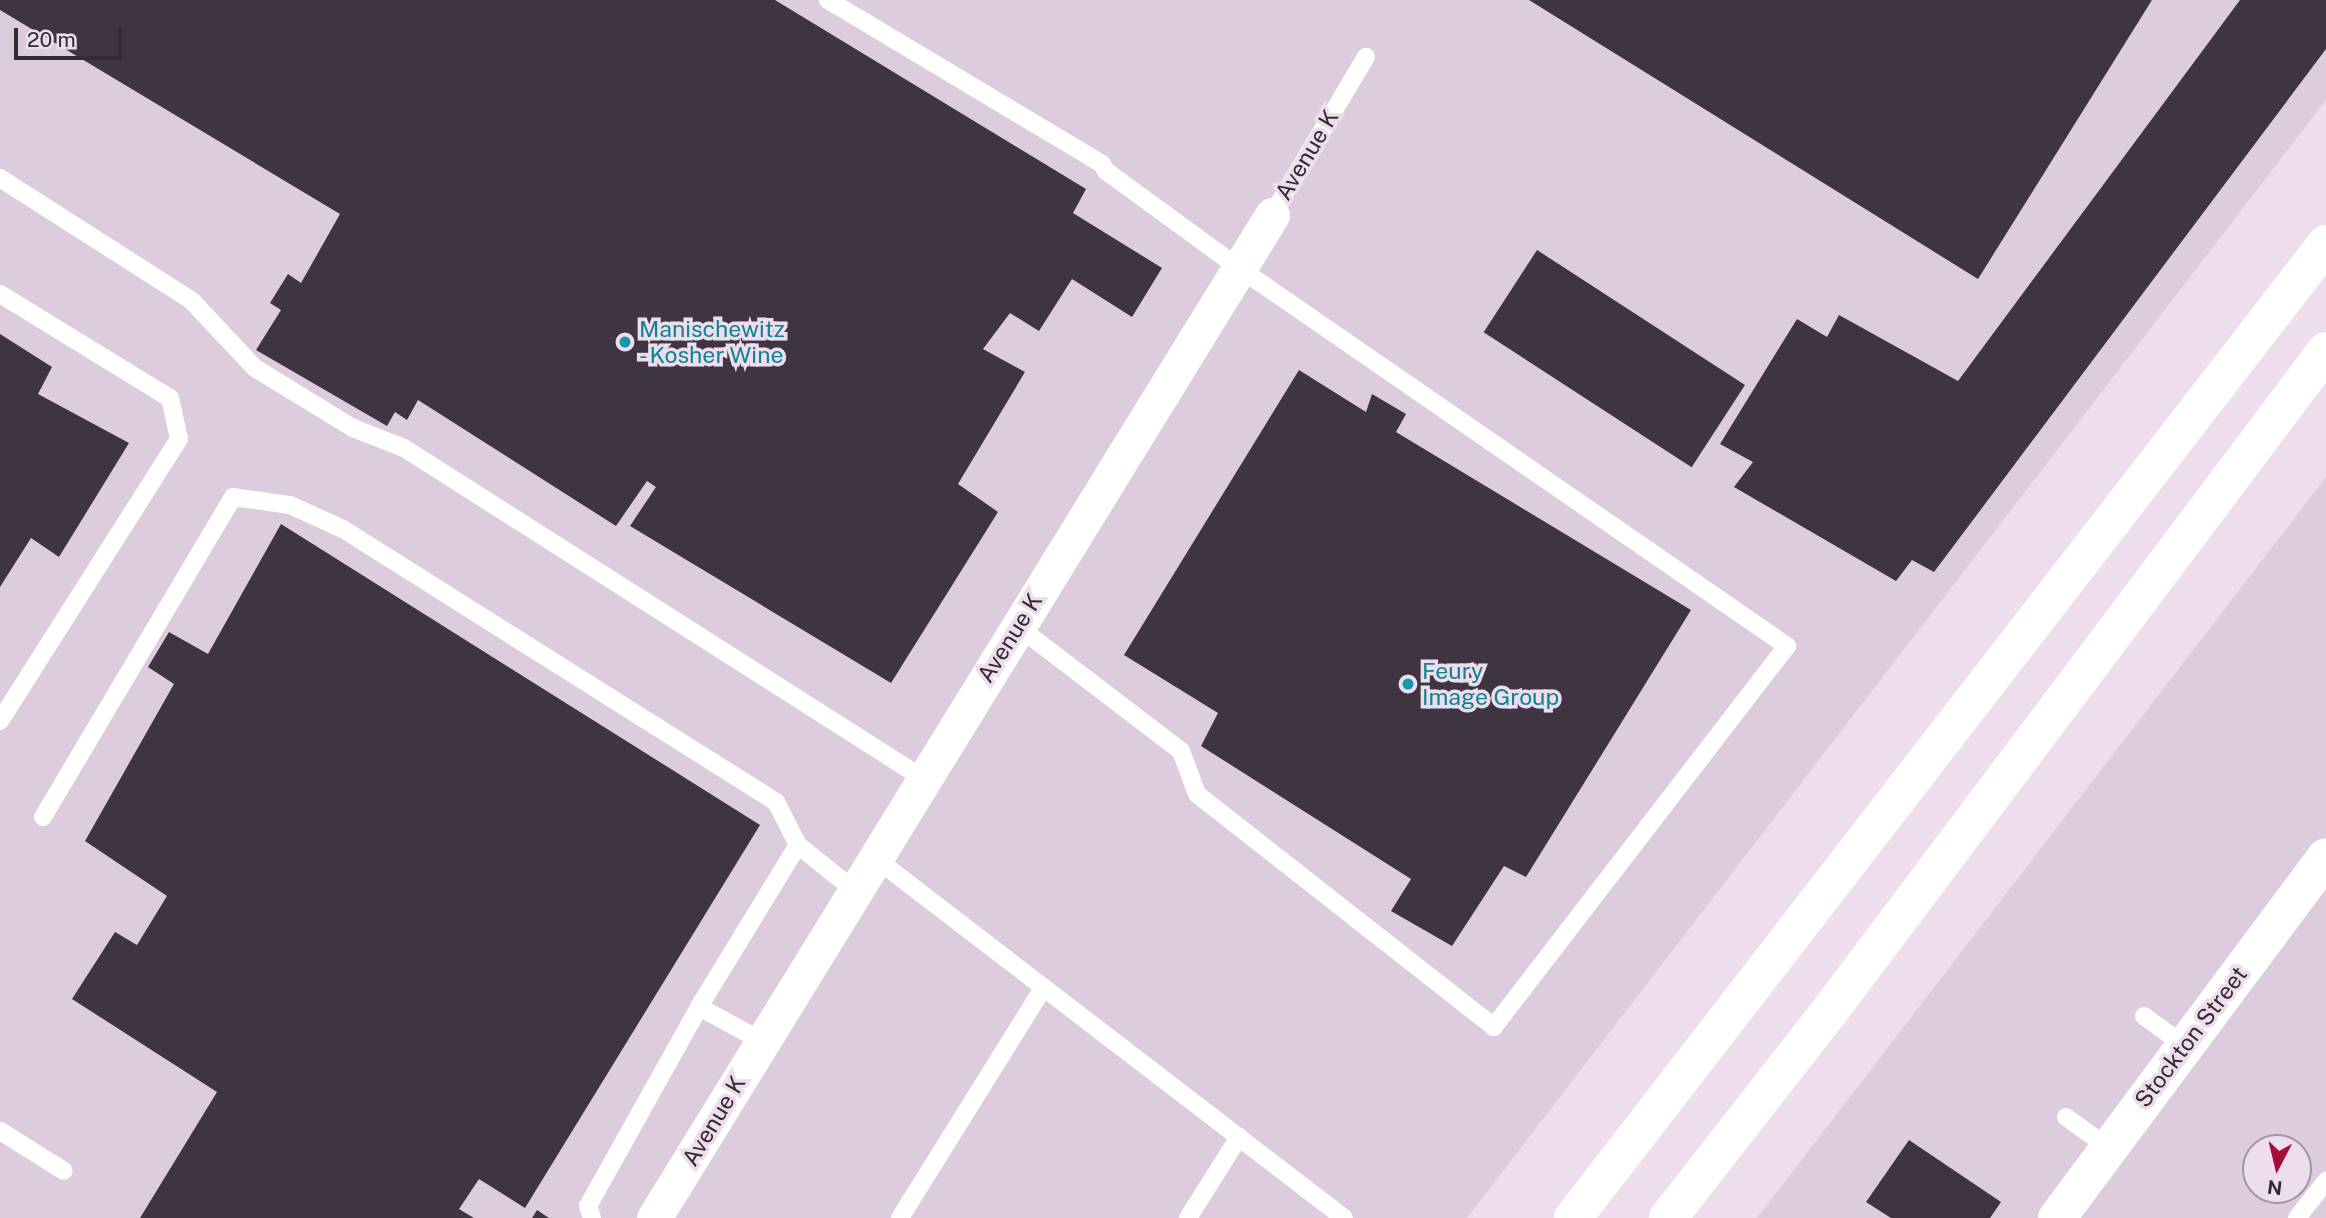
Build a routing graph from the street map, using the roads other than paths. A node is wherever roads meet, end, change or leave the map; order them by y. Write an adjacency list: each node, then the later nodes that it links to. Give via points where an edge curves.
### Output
1 (828, 0): 6 (lane, via 1102,164)
2 (1366, 57): 4 (lane, Avenue K)
3 (0, 178): 11 (lane, via 192,301 255,368 354,428 404,448)
4 (1272, 215): 6 (street, Avenue K)
5 (2326, 244): 33 (main road)
6 (1238, 268): 9 (street, Avenue K); 9 (lane, via 1787,646 1494,1027 1197,794 1181,751)
7 (0, 294): 10 (lane, via 170,398 178,439)
8 (2326, 351): 34 (main road, via 1829,1012)
9 (1017, 626): 11 (street, Avenue K)
10 (0, 721)
11 (924, 779): 15 (street, Avenue K)
12 (43, 817): 13 (lane, via 233,496 290,505 342,529 776,802)
13 (798, 845): 16 (lane); 18 (lane)
14 (2326, 857): 21 (main road, Stockton Street)
15 (875, 858): 16 (street, Avenue K); 17 (lane)
16 (855, 891): 20 (street, Avenue K)
17 (1043, 988): 24 (lane); 30 (lane)
18 (699, 1007): 20 (lane); 28 (lane)
19 (2144, 1016): 21 (lane)
20 (762, 1041): 29 (street, Avenue K)
21 (2185, 1046): 25 (main road, Stockton Street)
22 (2066, 1117): 25 (lane)
23 (0, 1131): 26 (lane)
24 (1239, 1137): 31 (lane); 32 (lane)
25 (2109, 1148): 35 (main road, Stockton Street)
26 (64, 1171)
27 (2326, 1181): 36 (lane)
28 (590, 1212)
29 (654, 1218)
30 (900, 1218)
31 (1188, 1218)
32 (1344, 1218)
33 (1573, 1218)
34 (1668, 1218)
35 (2057, 1218)
36 (2297, 1218)

